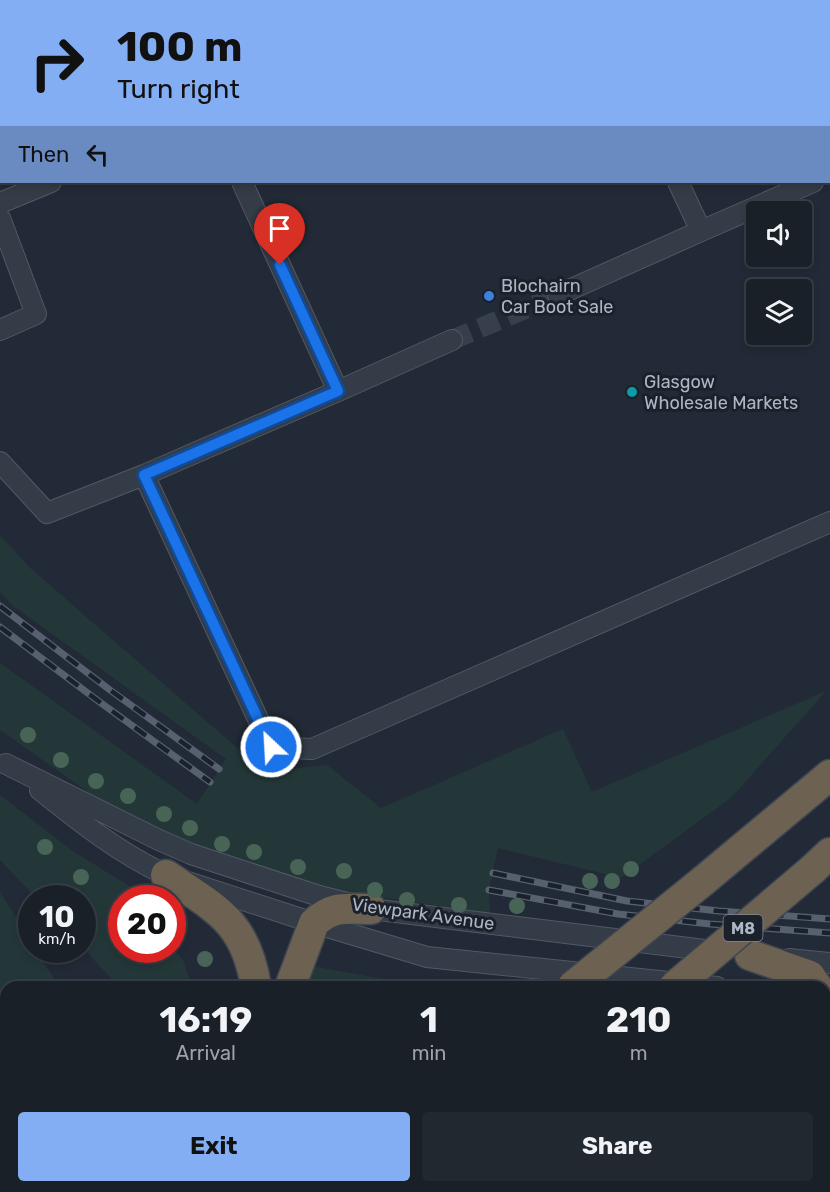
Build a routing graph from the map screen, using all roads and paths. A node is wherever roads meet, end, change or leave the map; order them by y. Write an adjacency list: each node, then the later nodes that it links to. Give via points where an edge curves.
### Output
1 (49, 183): 5 (street)
2 (242, 183): 11 (street)
3 (678, 183): 7 (street)
4 (811, 183): 7 (street)
5 (0, 203)
6 (0, 218): 9 (street, via 36,314)
7 (701, 231): 8 (street)
8 (558, 295)
9 (0, 330)
10 (452, 340): 11 (street)
11 (338, 391): 13 (street)
12 (0, 462): 13 (street, via 47,513)
13 (144, 475): 14 (street, via 271,747 312,749)
14 (830, 522)
15 (3, 761): 18 (street, Viewpark Avenue, via 101,838); 19 (street, Viewpark Avenue, via 190,854)
16 (830, 776): 25 (highway, bridge)
17 (821, 861): 27 (highway, M8, bridge)
18 (166, 875): 20 (street, Viewpark Avenue); 23 (highway, via 231,922 250,960)
19 (371, 909): 20 (highway, via 338,908); 21 (street, Viewpark Avenue)
20 (314, 924): 24 (highway); 26 (street, Viewpark Avenue, via 427,957)
21 (750, 955): 22 (street, Viewpark Avenue); 28 (highway, via 810,976)
22 (830, 963)
23 (255, 981)
24 (292, 981)
25 (579, 981)
26 (659, 981)
27 (681, 981)
28 (813, 981)

